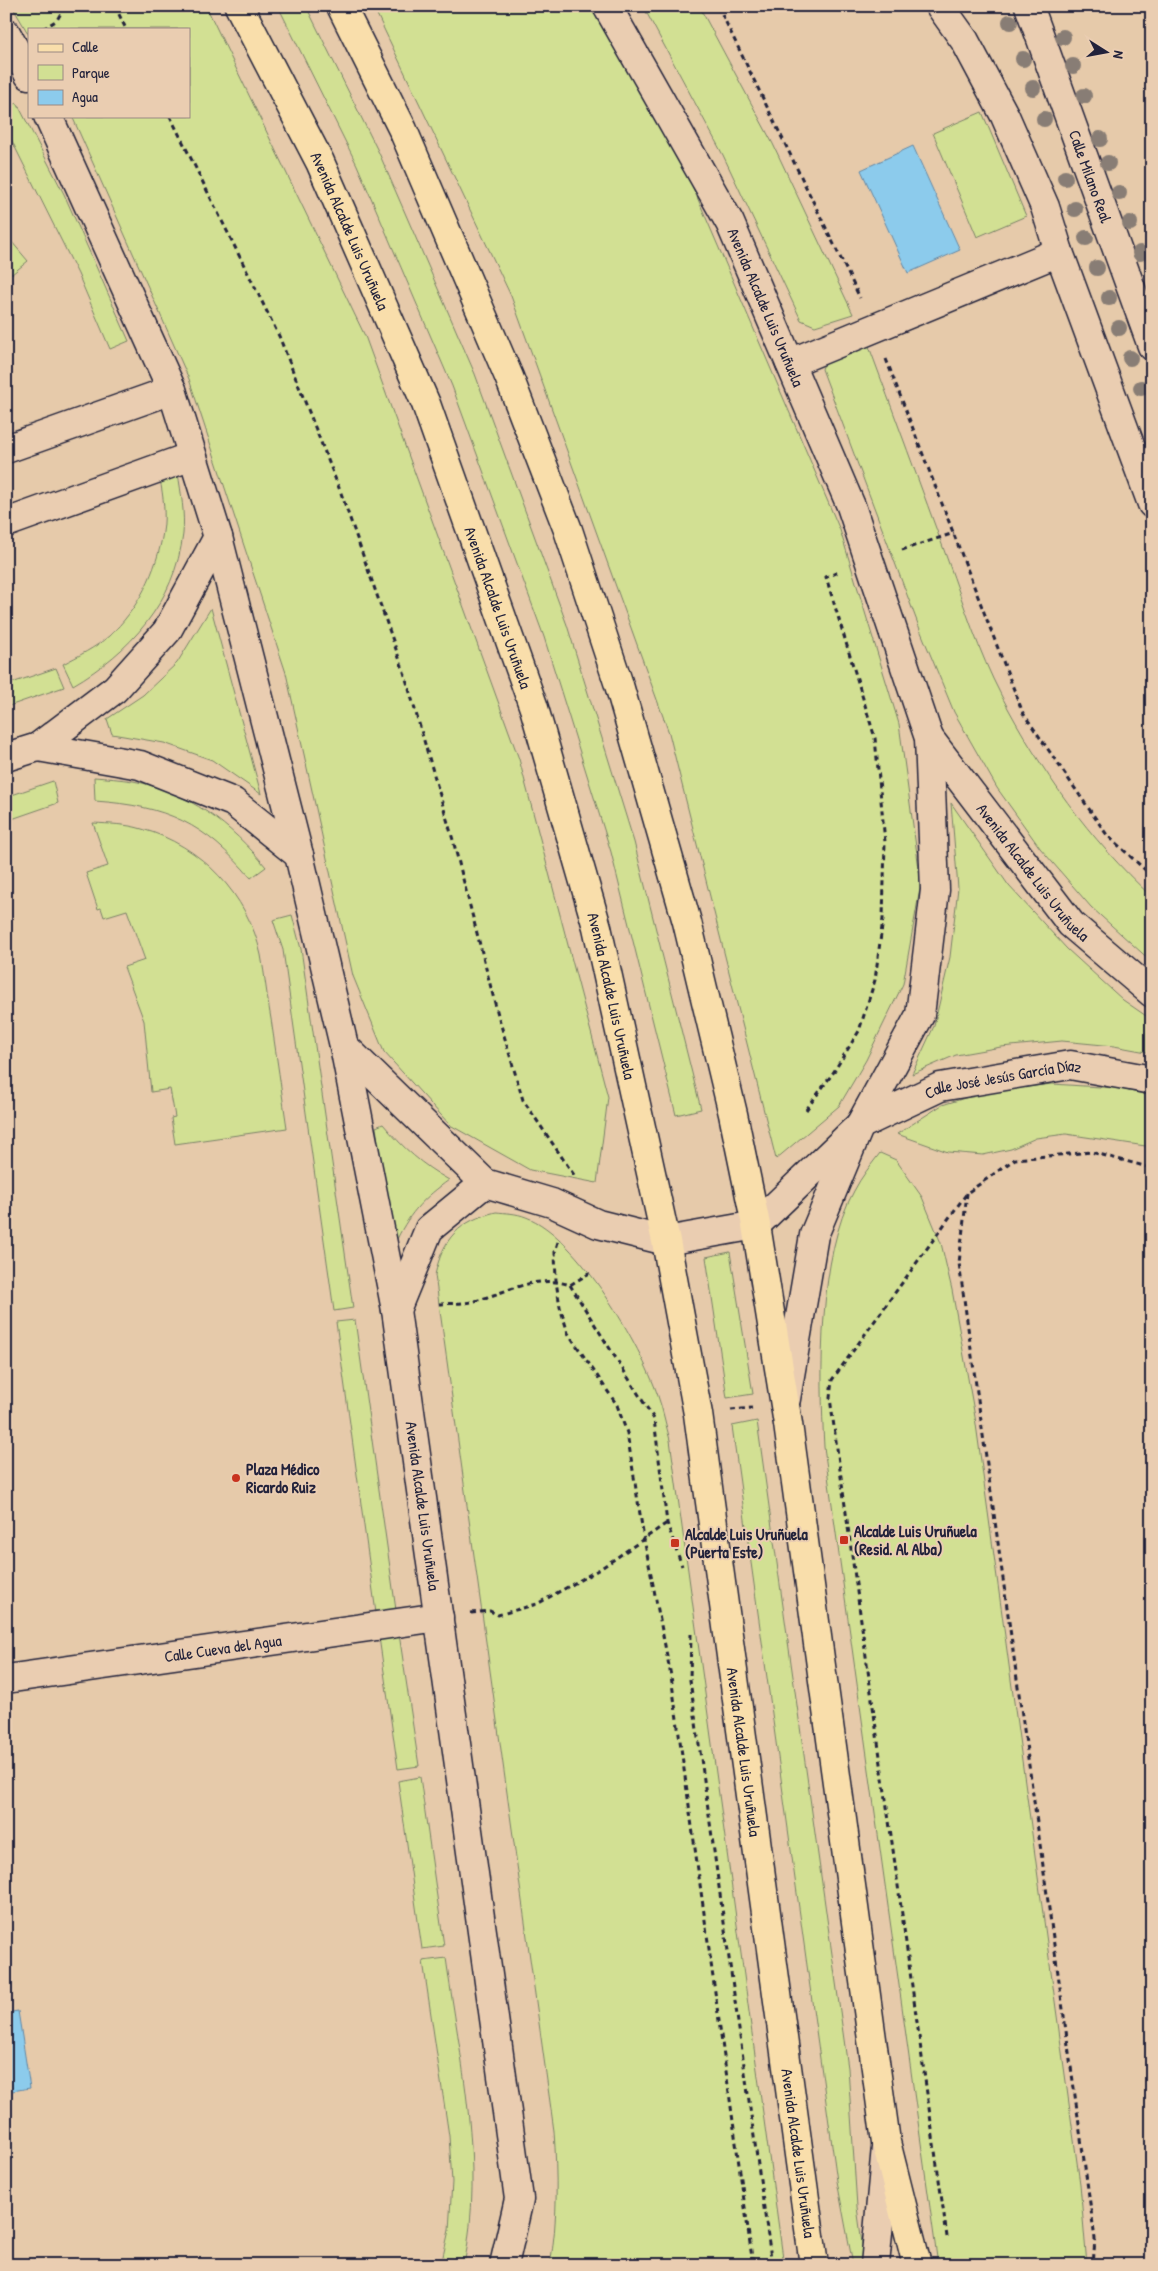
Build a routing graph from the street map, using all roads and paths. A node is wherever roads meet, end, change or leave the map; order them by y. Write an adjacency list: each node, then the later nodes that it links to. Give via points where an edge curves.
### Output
1 (65, 6): 9 (path, via 57,20)
2 (115, 6): 10 (path)
3 (239, 6): 43 (main road, Avenida Alcalde Luis Uruñuela, via 320,162 426,404 534,708 597,927)
4 (341, 6): 41 (main road, Avenida Alcalde Luis Uruñuela, via 407,139 509,377 568,530 619,685 687,922)
5 (607, 6): 18 (street, Avenida Alcalde Luis Uruñuela, via 730,223)
6 (718, 6): 16 (path)
7 (940, 6): 15 (street, via 964,41 1005,116 1045,207)
8 (1030, 7): 17 (street, Calle Milano Real)
9 (45, 28)
10 (126, 28)
11 (6, 33): 12 (street)
12 (28, 73)
13 (49, 118): 19 (street, Avenida Alcalde Luis Uruñuela)
14 (171, 118): 38 (path, via 279,336 341,493 404,672 454,840 523,1100 575,1176)
15 (1059, 252): 16 (street); 22 (street)
16 (874, 326): 18 (street); 24 (path)
17 (1152, 346)
18 (790, 363): 26 (street, Avenida Alcalde Luis Uruñuela, via 851,506)
19 (172, 390): 20 (street); 21 (street, Avenida Alcalde Luis Uruñuela)
20 (6, 448)
21 (192, 456): 23 (street); 25 (street, Avenida Alcalde Luis Uruñuela)
22 (1152, 504)
23 (6, 523)
24 (954, 532): 26 (path); 31 (path, via 1023,713 1107,835)
25 (218, 538): 28 (street, via 167,631 115,690); 30 (street, Avenida Alcalde Luis Uruñuela)
26 (869, 561): 27 (street, Avenida Alcalde Luis Uruñuela); 35 (path, via 826,577 875,738 884,842 883,919 875,980 859,1031)
27 (929, 738): 32 (street, Avenida Alcalde Luis Uruñuela, via 1071,924); 36 (street, Avenida Alcalde Luis Uruñuela, via 935,890 920,1015)
28 (38, 746): 29 (street); 30 (street, via 140,765 233,802)
29 (6, 758)
30 (299, 855): 33 (street, Avenida Alcalde Luis Uruñuela)
31 (1152, 876)
32 (1152, 993)
33 (344, 1046): 39 (street); 48 (street, Avenida Alcalde Luis Uruñuela)
34 (1152, 1080): 36 (street, Calle José Jesús García Díaz, via 1070,1065 940,1087)
35 (806, 1110)
36 (860, 1125): 41 (street, Avenida Alcalde Luis Uruñuela); 49 (street, Avenida Alcalde Luis Uruñuela, via 814,1235)
37 (1152, 1168): 40 (path, via 1091,1152 1015,1159)
38 (574, 1181)
39 (485, 1183): 43 (street, via 552,1203 598,1224); 48 (street, via 429,1229)
40 (967, 1193): 59 (path, via 832,1380 830,1398); 66 (path, via 959,1263 1095,2240)
41 (756, 1225): 43 (street); 49 (main road, Avenida Alcalde Luis Uruñuela)
42 (558, 1240): 45 (path)
43 (666, 1241): 60 (main road, Avenida Alcalde Luis Uruñuela, via 698,1414)
44 (588, 1272): 46 (path)
45 (556, 1280): 46 (path); 47 (path, via 541,1280 472,1301); 53 (path, via 568,1333 617,1405 627,1433)
46 (570, 1285): 52 (path, via 654,1418)
47 (440, 1304)
48 (396, 1310): 55 (street, Avenida Alcalde Luis Uruñuela)
49 (785, 1403): 58 (main road, Avenida Alcalde Luis Uruñuela)
50 (755, 1407): 51 (path)
51 (729, 1411)
52 (667, 1523): 53 (path); 54 (path)
53 (644, 1539): 55 (path, via 600,1569 537,1604 498,1615 490,1611); 62 (path, via 671,1676)
54 (683, 1572)
55 (439, 1617): 57 (street, Calle Cueva del Agua); 61 (street, Avenida Alcalde Luis Uruñuela, via 519,2199)
56 (690, 1626): 63 (path, via 690,1680)
57 (6, 1679)
58 (886, 2142): 64 (street); 65 (main road, Avenida Alcalde Luis Uruñuela)
59 (948, 2245)
60 (815, 2257)
61 (504, 2265)
62 (753, 2265)
63 (772, 2265)
64 (875, 2265)
65 (918, 2265)
66 (1093, 2265)

